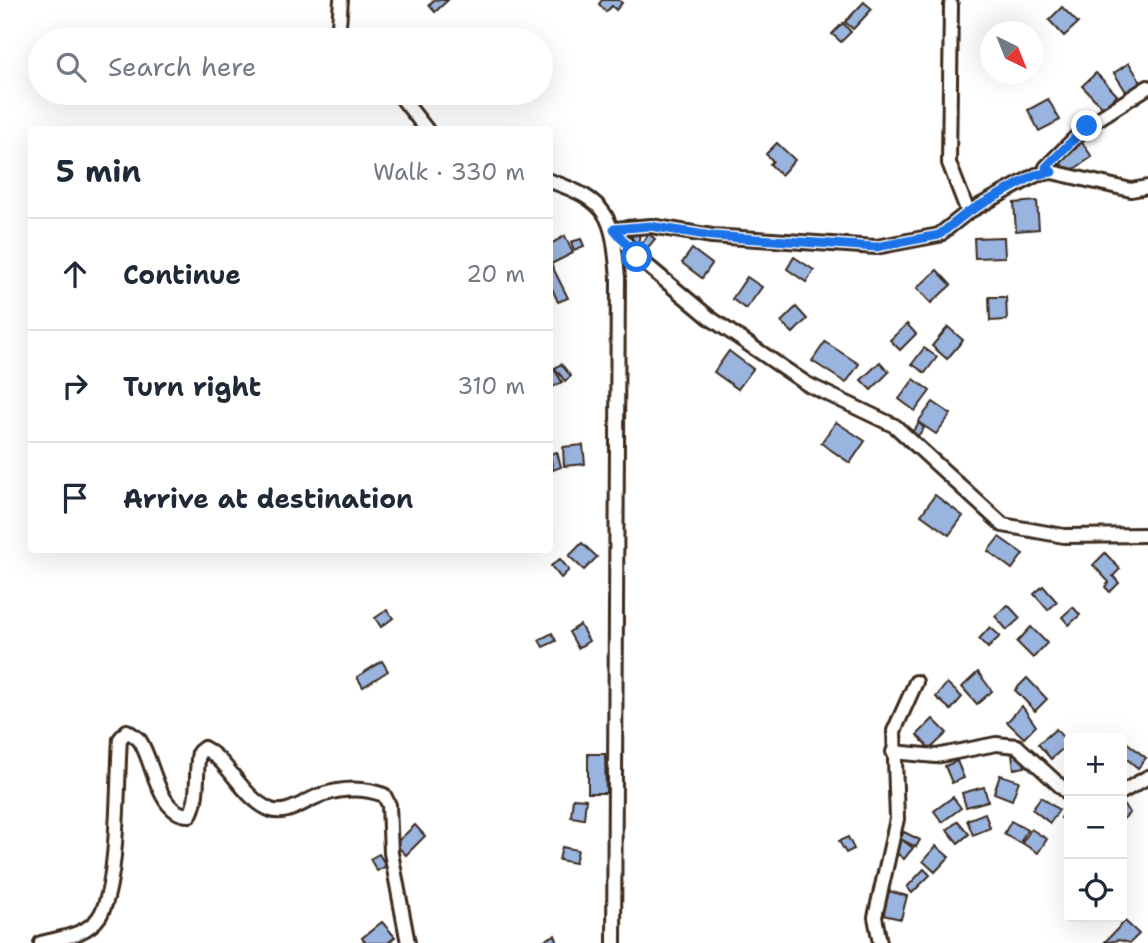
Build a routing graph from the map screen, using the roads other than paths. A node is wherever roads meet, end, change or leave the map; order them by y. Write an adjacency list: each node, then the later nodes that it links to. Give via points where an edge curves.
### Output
1 (341, 0): 3 (street)
2 (951, 5): 10 (street, via 949,163)
3 (342, 28)
4 (1148, 87): 7 (street, via 1087,126 1046,167)
5 (407, 105): 6 (street)
6 (423, 126)
7 (1052, 172): 9 (street, via 1130,190); 10 (street, via 1035,175)
8 (553, 182): 11 (street, via 596,203)
9 (1148, 187)
10 (968, 212): 11 (street, via 939,235 876,247 712,236 650,226)
11 (614, 229): 12 (street, via 637,257 710,318 807,384 895,426 1003,525 1064,536); 20 (street, via 619,534)
12 (1148, 535)
13 (916, 682): 14 (street, via 894,731)
14 (893, 752): 16 (street, via 936,756 996,744 1017,747); 21 (street, via 897,820 875,917)
15 (1148, 777): 17 (street)
16 (1064, 789)
17 (1127, 789)
18 (41, 943): 19 (street, via 80,932 99,918 109,888 120,739 127,731 140,740 164,797 186,815 191,815 196,805 197,763 204,748 218,756 257,802 274,811 347,788 384,794)
19 (408, 943)
20 (614, 943)
21 (880, 943)

